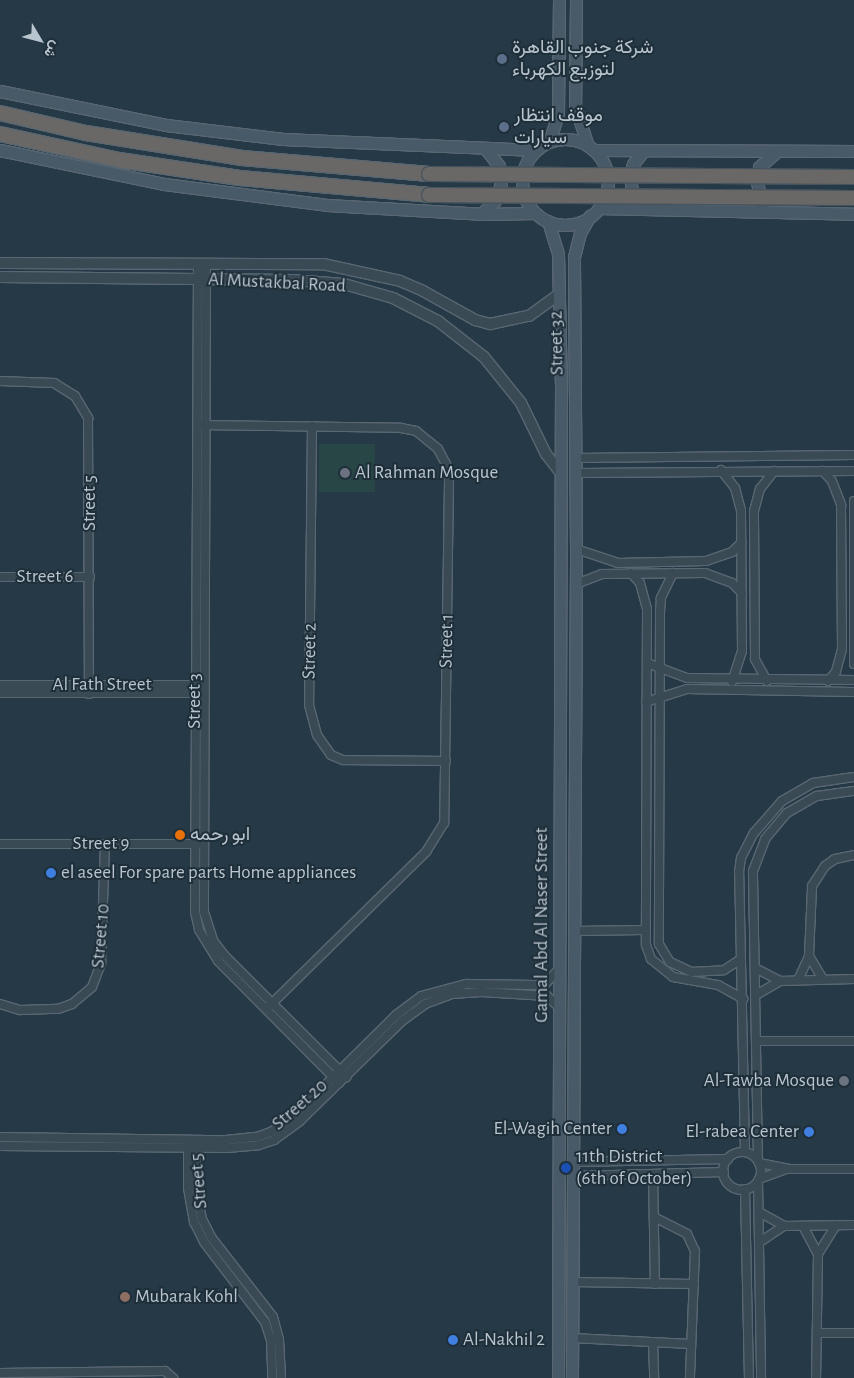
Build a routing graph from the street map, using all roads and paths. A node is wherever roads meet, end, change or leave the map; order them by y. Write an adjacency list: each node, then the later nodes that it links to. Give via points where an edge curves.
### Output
1 (559, 0): 6 (main road, via 558,114)
2 (576, 0): 8 (main road, via 575,106)
3 (0, 92): 7 (main road, via 108,115 214,131 292,140)
4 (0, 113): 14 (highway, bridge, via 105,137 242,158 429,174)
5 (0, 134): 15 (highway, bridge, via 119,160 232,177 429,195)
6 (549, 142): 8 (main road, via 569,139); 10 (main road)
7 (485, 148): 10 (main road); 20 (main road, via 497,161 502,178 495,202)
8 (591, 148): 11 (main road); 17 (main road, via 602,161 607,181)
9 (0, 150): 20 (main road, via 173,186 327,205)
10 (536, 150): 18 (main road, via 525,167 522,181 524,195)
11 (643, 151): 13 (main road); 16 (main road, via 633,164 630,181 634,197)
12 (854, 151): 13 (main road)
13 (776, 152): 19 (main road, via 764,160 757,182 761,202)
14 (854, 177)
15 (854, 198)
16 (646, 209): 17 (main road); 19 (main road)
17 (594, 212): 22 (main road, via 570,224); 24 (main road, Street 32, via 580,233)
18 (535, 213): 20 (main road); 22 (main road)
19 (772, 213): 21 (main road)
20 (482, 214)
21 (854, 214)
22 (548, 221): 23 (main road, Street 32)
23 (558, 254): 24 (main road); 29 (main road, Street 32)
24 (574, 257): 34 (main road, Street 32)
25 (0, 263): 26 (street, Al Mustakbal Road)
26 (202, 263): 28 (street, Street 3); 29 (street, Al Mustakbal Road, via 294,263 348,268 415,288 475,320 490,324 529,316)
27 (0, 278): 28 (street, Al Mustakbal Road)
28 (202, 279): 31 (street, Street 3); 39 (street, Al Mustakbal Road, via 344,284 393,298 416,309 462,338 504,379 521,403 546,454)
29 (558, 295): 39 (main road, Street 32)
30 (0, 381): 54 (street, Street 5, via 54,383 65,388 83,406 90,430)
31 (202, 425): 32 (street, Street 1); 72 (street, Street 3); 73 (street, Street 3)
32 (312, 426): 80 (street, Street 1, via 387,427 416,432 438,449 446,464 449,480); 80 (street, Street 2, via 310,713 317,735 331,755 342,760)
33 (854, 456): 34 (street)
34 (576, 458): 40 (main road, Street 32)
35 (720, 470): 36 (street); 40 (street); 43 (street, via 735,488)
36 (774, 471): 37 (street); 44 (street, via 760,489)
37 (823, 471): 38 (street); 42 (street, via 832,481)
38 (854, 471)
39 (561, 473): 83 (main road, Gamal Abd Al Naser Street)
40 (576, 473): 46 (main road, Gamal Abd Al Naser Street)
41 (854, 502): 42 (street, via 846,499); 47 (street)
42 (841, 505): 58 (street)
43 (741, 510): 44 (street, via 747,505); 45 (street)
44 (754, 511): 59 (street)
45 (741, 543): 48 (street, via 732,552); 57 (street)
46 (576, 549): 49 (street, via 604,560); 56 (main road, Gamal Abd Al Naser Street)
47 (853, 552): 55 (street)
48 (706, 561): 49 (street); 52 (street, via 709,567)
49 (625, 563): 50 (street, via 620,568)
50 (628, 573): 51 (street); 56 (street, via 602,574); 62 (street, via 646,595)
51 (673, 573): 52 (street); 64 (street, via 661,598)
52 (705, 573): 57 (street, via 732,583)
53 (0, 577): 54 (street, Street 6)
54 (90, 577): 71 (street, Street 5)
55 (853, 578): 60 (street)
56 (576, 584): 82 (main road, Gamal Abd Al Naser Street)
57 (742, 593): 61 (street)
58 (842, 648): 60 (street, via 847,654); 69 (street, via 836,672)
59 (755, 650): 61 (street, via 747,656); 67 (street, via 758,667)
60 (852, 650): 63 (street)
61 (742, 651): 66 (street)
62 (647, 663): 64 (street); 79 (street)
63 (854, 664)
64 (659, 668): 65 (street); 78 (street)
65 (687, 678): 66 (street); 74 (street, via 682,683)
66 (732, 680): 67 (street)
67 (767, 680): 69 (street)
68 (854, 680): 69 (street)
69 (828, 681)
70 (0, 685): 71 (street, Al Fath Street)
71 (89, 685): 72 (street, Al Fath Street); 77 (street, Street 5)
72 (196, 689): 73 (street, Al Fath Street); 77 (street, Al Fath Street); 89 (street, Street 3)
73 (204, 689): 89 (street, Street 3)
74 (687, 689): 75 (street); 78 (street)
75 (854, 692)
76 (0, 693): 77 (street, Al Fath Street)
77 (89, 694)
78 (659, 696): 79 (street); 97 (street, via 659,944 670,962)
79 (646, 702): 91 (street)
80 (446, 760): 106 (street, Street 1, via 446,806 437,838)
81 (854, 777): 94 (street, via 831,778 797,791 769,812 745,846 739,872)
82 (575, 779): 83 (main road, via 567,785); 86 (main road, Gamal Abd Al Naser Street)
83 (560, 780): 85 (main road, Gamal Abd Al Naser Street)
84 (853, 793): 96 (street, via 817,796 801,804 781,819 765,839 753,871)
85 (559, 811): 86 (main road, via 568,807); 95 (main road, Gamal Abd Al Naser Street)
86 (576, 812): 92 (main road, Gamal Abd Al Naser Street)
87 (0, 844): 88 (street, Street 9)
88 (106, 844): 89 (street, Street 9); 105 (street, Street 10, via 102,963 92,987 72,1004 58,1009 20,1010)
89 (198, 844): 106 (street, Street 3, via 204,912 214,942)
90 (854, 855): 93 (street, via 835,859 825,866 812,886)
91 (645, 930): 92 (street); 102 (street, via 651,958 661,969 672,977)
92 (575, 931): 118 (main road, Gamal Abd Al Naser Street)
93 (809, 956): 98 (street); 99 (street)
94 (741, 959): 97 (street, via 724,970); 104 (street)
95 (560, 968): 107 (main road, Gamal Abd Al Naser Street); 110 (street, Street 20, via 554,977 537,985 466,984 430,992 407,1004)
96 (756, 968): 101 (street); 103 (street)
97 (701, 972): 102 (street, via 703,978)
98 (824, 979): 99 (street); 100 (street)
99 (798, 980): 101 (street)
100 (854, 980)
101 (780, 981): 103 (street)
102 (698, 983): 104 (street, via 727,989)
103 (756, 995): 108 (street)
104 (743, 999): 116 (street)
105 (0, 1004)
106 (269, 1006): 110 (street, Street 3); 111 (street, Street 3)
107 (559, 1007): 110 (street, Street 20, via 547,996 538,995 466,992 438,998 412,1011); 147 (main road, Gamal Abd Al Naser Street)
108 (757, 1041): 109 (street); 119 (street)
109 (854, 1041)
110 (343, 1074): 111 (street, Street 20)
111 (336, 1080): 113 (street, Street 20, via 271,1132 242,1138); 115 (street, Street 20, via 300,1121 274,1140 243,1147)
112 (0, 1137): 113 (street, Street 20)
113 (192, 1139): 115 (street, Street 5)
114 (0, 1146): 115 (street, Street 20)
115 (192, 1148): 145 (street, Street 5, via 188,1195 194,1222 204,1242 265,1322 271,1340); 146 (street, Street 5, via 202,1219 273,1318 280,1338)
116 (745, 1152): 117 (street); 119 (street)
117 (728, 1159): 118 (street); 122 (street)
118 (574, 1162): 124 (main road, Gamal Abd Al Naser Street)
119 (759, 1162): 120 (street); 125 (street)
120 (789, 1169): 121 (street); 125 (street)
121 (854, 1169)
122 (724, 1172): 123 (street); 126 (street, via 733,1187)
123 (653, 1174): 124 (street); 128 (street)
124 (574, 1176): 135 (main road, Gamal Abd Al Naser Street)
125 (759, 1180): 126 (street); 127 (street)
126 (745, 1189): 151 (street)
127 (759, 1212): 131 (street); 133 (street)
128 (654, 1217): 136 (street); 137 (street, via 679,1229 692,1242)
129 (836, 1225): 130 (street); 132 (street); 134 (street)
130 (854, 1225)
131 (784, 1226): 132 (street); 133 (street)
132 (803, 1226): 134 (street)
133 (760, 1242): 152 (street)
134 (818, 1254): 138 (street)
135 (573, 1282): 136 (street); 140 (main road, Gamal Abd Al Naser Street)
136 (655, 1284): 137 (street)
137 (694, 1284): 142 (street)
138 (817, 1333): 139 (street); 153 (street)
139 (854, 1333)
140 (572, 1338): 141 (street); 148 (main road, Gamal Abd Al Naser Street)
141 (654, 1342): 142 (street); 149 (street)
142 (691, 1344): 150 (street)
143 (0, 1373): 144 (street, via 166,1371)
144 (173, 1378)
145 (272, 1378)
146 (281, 1378)
147 (558, 1378)
148 (572, 1378)
149 (654, 1378)
150 (690, 1378)
151 (749, 1378)
152 (761, 1378)
153 (816, 1378)

